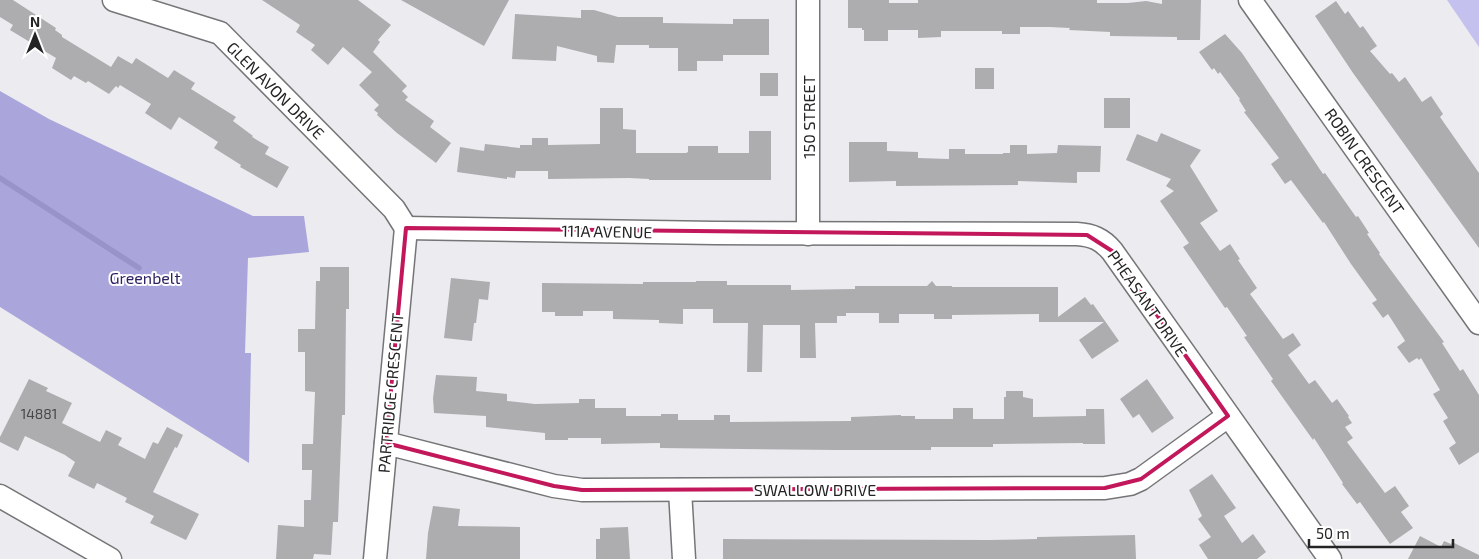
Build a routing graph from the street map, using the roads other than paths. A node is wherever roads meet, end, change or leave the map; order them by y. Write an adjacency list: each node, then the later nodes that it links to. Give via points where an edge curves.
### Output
1 (808, 0): 5 (street, 150 STREET)
2 (1250, 0): 6 (street, ROBIN CRESCENT)
3 (121, 1): 4 (street, GLEN AVON DRIVE, via 220,33 394,209)
4 (406, 228): 5 (street, 111A AVENUE); 8 (street, PARTRIDGE CRESCENT)
5 (808, 234): 7 (street, PHEASANT DRIVE, via 1077,234 1097,238 1112,251)
6 (1479, 323)
7 (1228, 416): 9 (street, SWALLOW DRIVE, via 1141,479 1117,487); 14 (street, PHEASANT DRIVE)
8 (386, 444): 9 (street, SWALLOW DRIVE, via 568,489); 12 (street, PARTRIDGE CRESCENT)
9 (680, 490): 13 (street)
10 (0, 496): 11 (street)
11 (110, 559)
12 (375, 559)
13 (684, 559)
14 (1330, 559)

